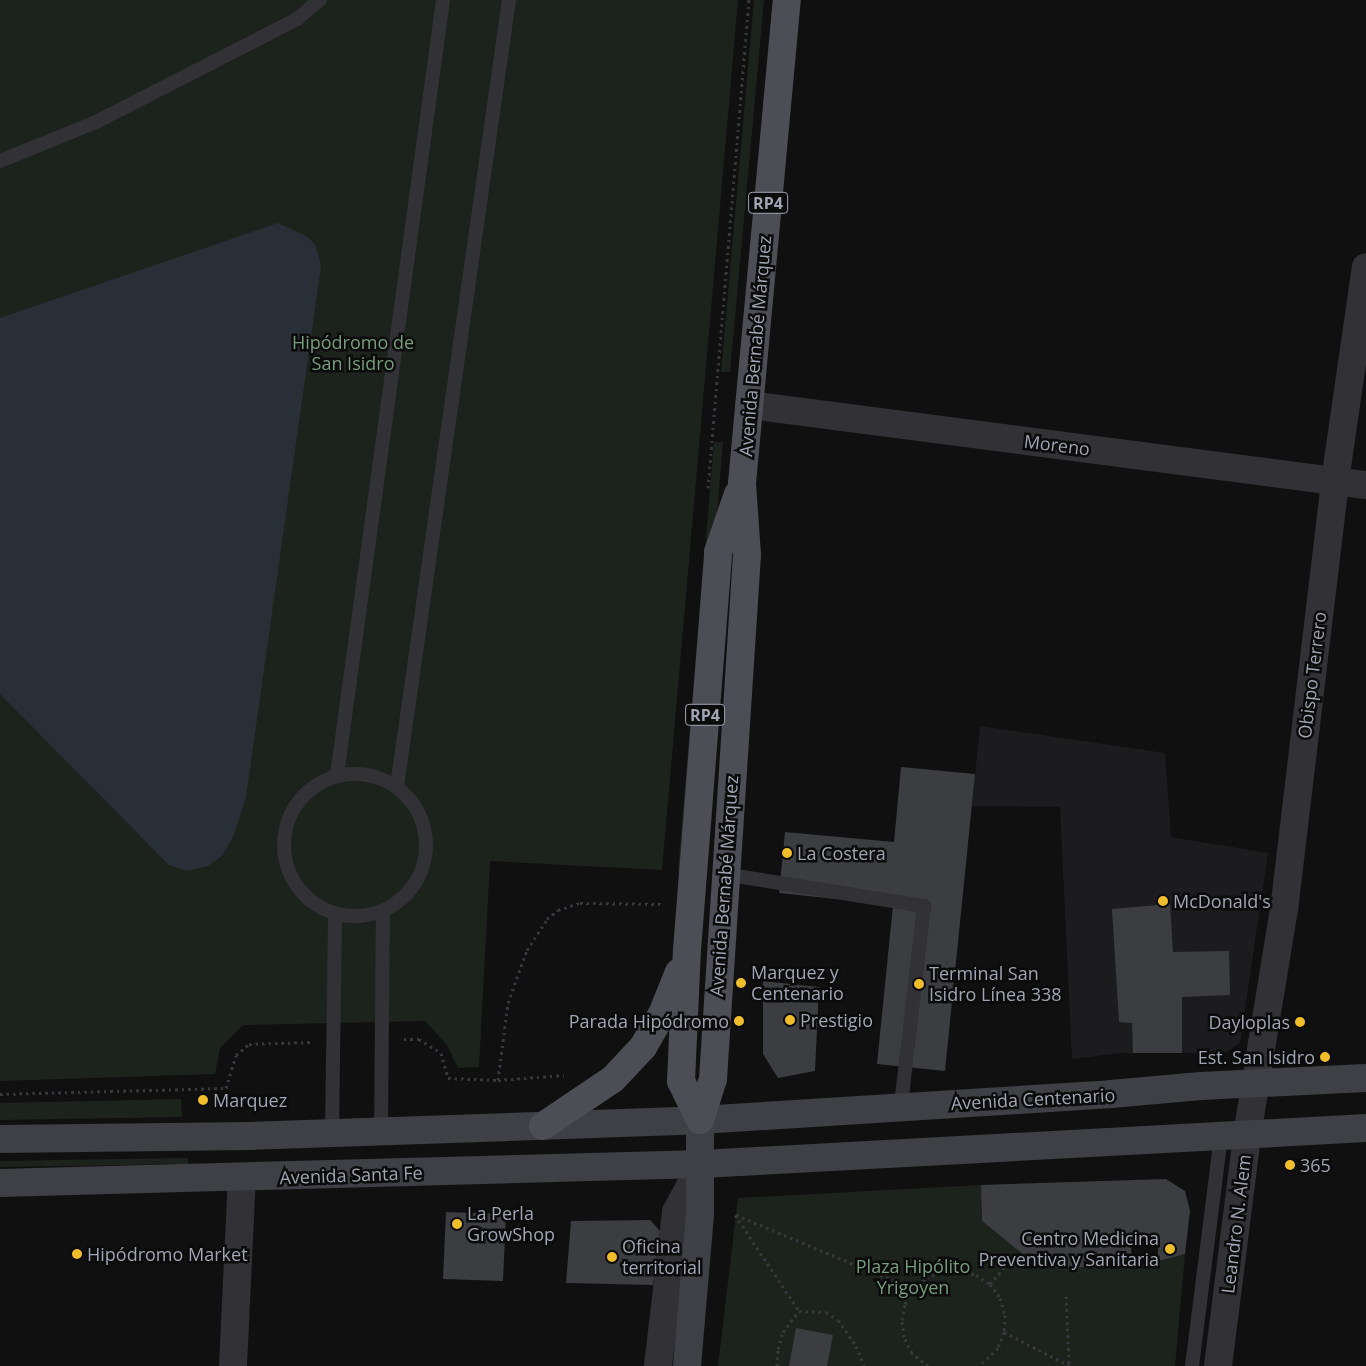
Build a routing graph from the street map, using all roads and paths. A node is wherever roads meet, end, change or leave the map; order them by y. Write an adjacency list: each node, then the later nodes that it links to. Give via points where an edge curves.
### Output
1 (320, 0): 6 (lane, via 297,19 96,122)
2 (443, 0): 13 (lane)
3 (509, 0): 14 (lane)
4 (749, 0): 12 (path)
5 (787, 0): 8 (main road, Avenida Bernabé Márquez / RP4)
6 (0, 161)
7 (1366, 267): 9 (street, Obispo Terrero)
8 (749, 406): 9 (street, Moreno); 10 (main road, Avenida Bernabé Márquez / RP4)
9 (1335, 481): 11 (street, Moreno); 22 (street, Obispo Terrero, via 1284,910)
10 (742, 483): 15 (main road, Avenida Bernabé Márquez / RP4, via 747,555); 18 (main road, Avenida Bernabé Márquez / RP4, via 718,552)
11 (1366, 484)
12 (708, 491)
13 (338, 775): 14 (lane, via 364,773); 17 (lane, via 313,787 294,806 284,831 284,858 293,883 311,903)
14 (397, 786): 16 (lane, via 410,798 424,822 427,848 421,874 406,896)
15 (724, 874): 23 (lane, via 924,906); 24 (main road, Avenida Bernabé Márquez / RP4, via 713,1079)
16 (383, 912): 17 (lane, via 359,918); 27 (lane)
17 (335, 915): 28 (lane)
18 (688, 950): 24 (main road, Avenida Bernabé Márquez / RP4, via 681,1081); 25 (main road, via 662,1014 643,1047 613,1079)
19 (569, 1075): 21 (path)
20 (1366, 1078): 22 (main road, Avenida Centenario)
21 (498, 1080)
22 (1255, 1083): 23 (main road, Avenida Centenario); 29 (street, Leandro N. Alem)
23 (901, 1106): 24 (main road, Avenida Centenario)
24 (700, 1120): 25 (main road); 31 (main road, RP4)
25 (543, 1126): 27 (main road)
26 (1366, 1128): 29 (main road)
27 (381, 1131): 28 (main road)
28 (332, 1133): 30 (main road)
29 (1234, 1136): 31 (main road); 48 (lane); 49 (street, Leandro N. Alem)
30 (0, 1139)
31 (702, 1164): 32 (main road, Avenida Santa Fe); 41 (street, via 676,1212); 42 (main road, RP4)
32 (242, 1178): 33 (main road, Avenida Santa Fe); 40 (street)
33 (0, 1183)
34 (1014, 1256): 35 (path)
35 (990, 1284): 36 (path, via 976,1274 942,1271); 39 (path, via 1000,1298 1005,1315)
36 (913, 1289): 38 (path, via 735,1215); 45 (path, via 905,1304 902,1320 904,1337 912,1353)
37 (1066, 1296): 47 (path)
38 (799, 1311): 43 (path, via 783,1332); 44 (path, via 826,1312 838,1320 856,1346)
39 (1004, 1332): 46 (path, via 998,1348); 47 (path)
40 (233, 1366)
41 (658, 1366)
42 (687, 1366)
43 (777, 1366)
44 (864, 1366)
45 (928, 1366)
46 (979, 1366)
47 (1069, 1366)
48 (1192, 1366)
49 (1218, 1366)

